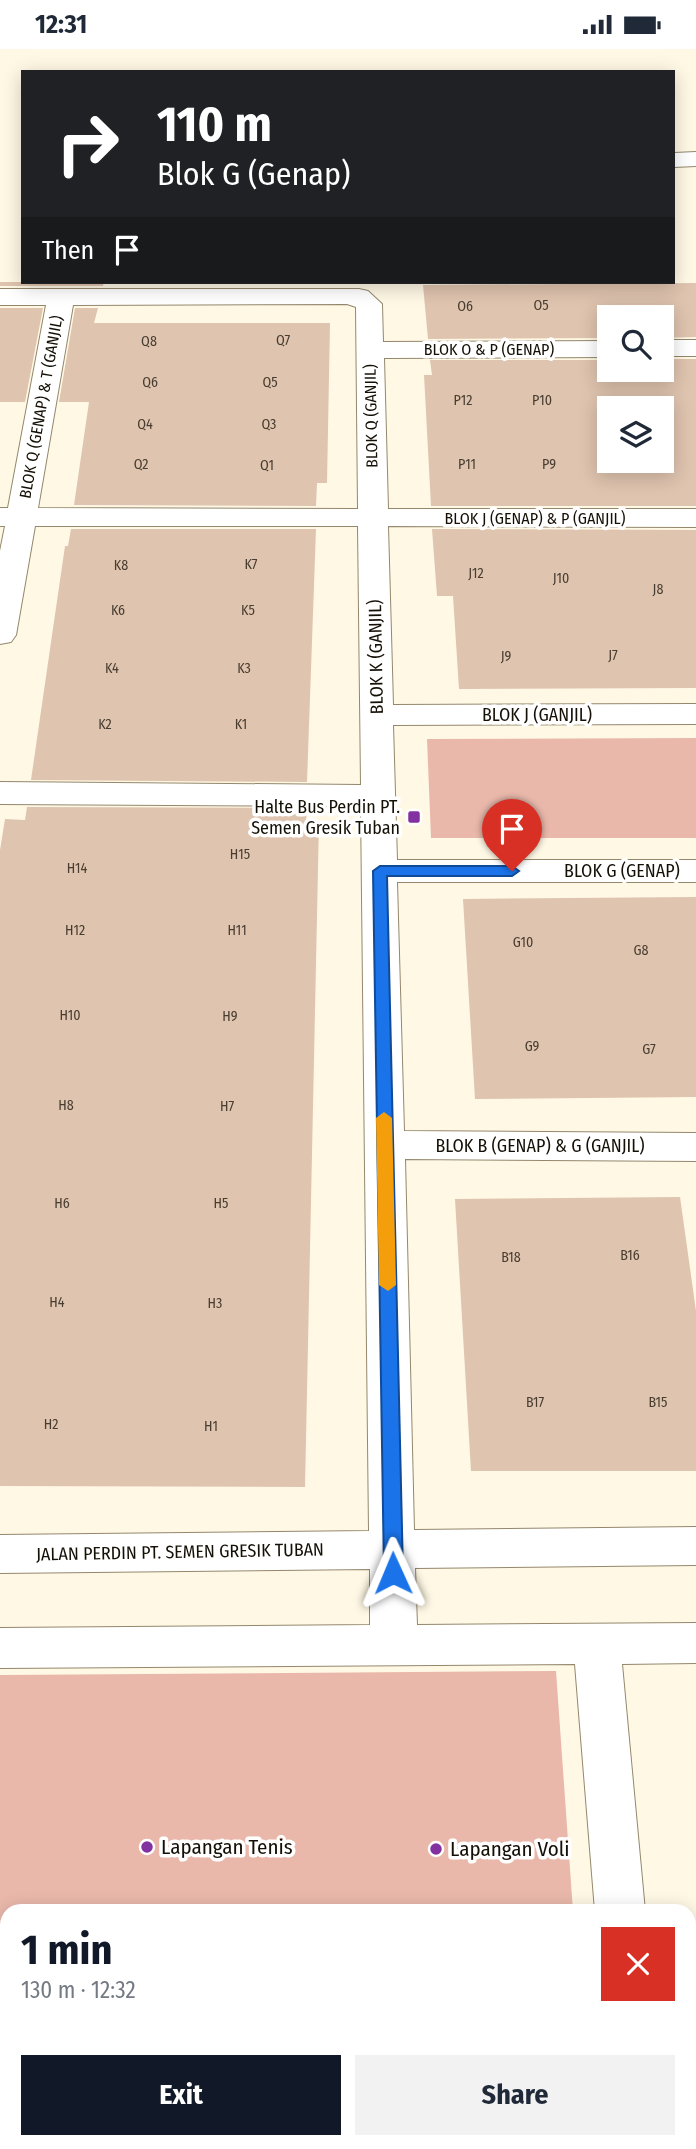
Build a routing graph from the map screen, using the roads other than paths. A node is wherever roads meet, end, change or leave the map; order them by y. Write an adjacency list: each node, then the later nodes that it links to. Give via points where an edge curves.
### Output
1 (696, 159): 2 (street)
2 (675, 160)
3 (135, 289): 4 (street); 9 (street, BLOK Q (GANJIL), via 356,296 369,304)
4 (44, 292): 5 (street); 11 (street, BLOK Q (GENAP) & T (GANJIL))
5 (0, 297)
6 (674, 348): 7 (street)
7 (696, 348)
8 (597, 349): 9 (street, BLOK O & P (GENAP))
9 (370, 350): 13 (street, BLOK Q (GANJIL))
10 (0, 470): 11 (street)
11 (30, 470): 12 (street, BLOK Q (GENAP) & T (GANJIL))
12 (11, 517): 13 (street, BLOK J (GENAP) & P (GANJIL)); 15 (street, BLOK Q (GENAP) & T (GANJIL))
13 (373, 517): 14 (street, BLOK J (GENAP) & P (GANJIL)); 17 (street, BLOK K (GANJIL))
14 (696, 518)
15 (0, 635)
16 (696, 714): 17 (street, BLOK J (GANJIL))
17 (377, 715): 19 (street, BLOK K (GANJIL))
18 (0, 793): 19 (street)
19 (379, 796): 20 (street, BLOK K (GANJIL))
20 (380, 871): 21 (street, BLOK G (GENAP)); 22 (street, BLOK K (GANJIL))
21 (696, 871)
22 (385, 1145): 23 (street, BLOK B (GENAP) & G (GANJIL)); 25 (street, BLOK K (GANJIL))
23 (696, 1146)
24 (696, 1546): 25 (street, JALAN PERDIN PT. SEMEN GRESIK TUBAN)
25 (393, 1549): 26 (street, JALAN PERDIN PT. SEMEN GRESIK TUBAN); 29 (street, BLOK K (GANJIL))
26 (0, 1554)
27 (696, 1643): 28 (street)
28 (597, 1644): 29 (street); 31 (street)
29 (394, 1645): 30 (street)
30 (0, 1648)
31 (620, 1904)

